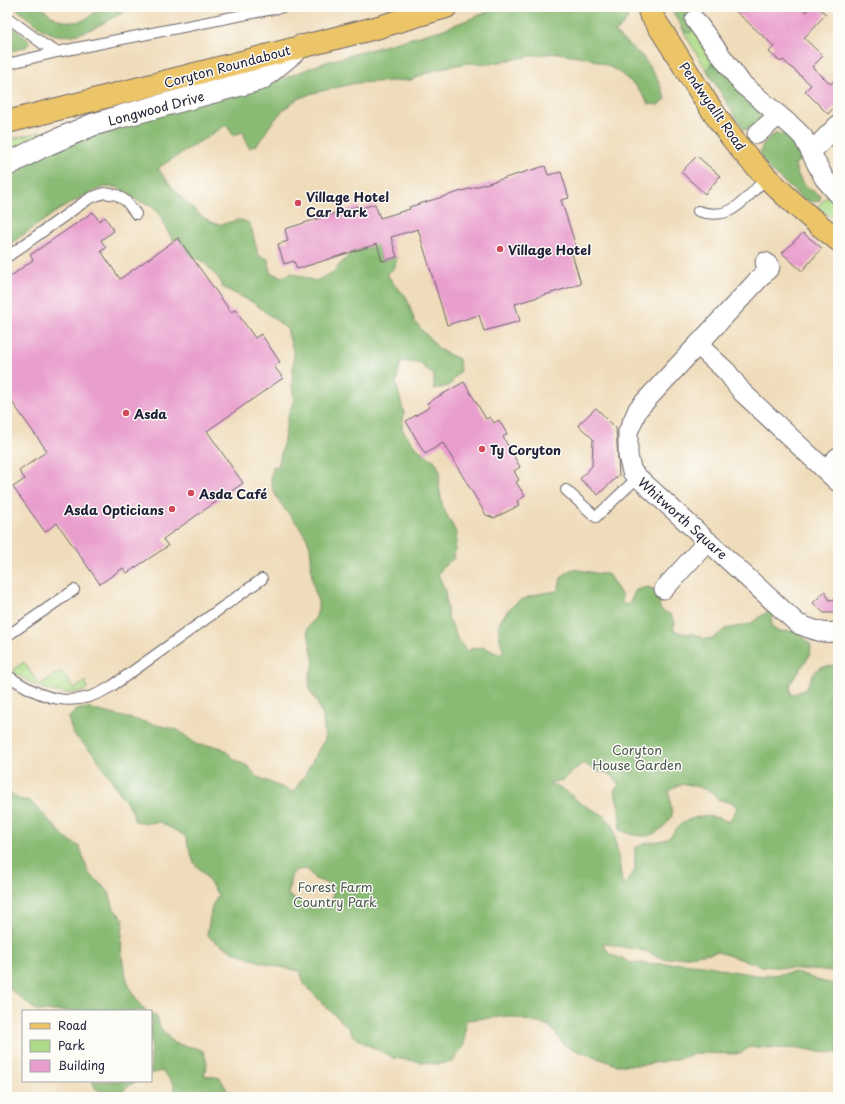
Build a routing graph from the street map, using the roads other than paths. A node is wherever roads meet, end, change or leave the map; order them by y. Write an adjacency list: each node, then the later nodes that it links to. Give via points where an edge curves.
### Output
1 (283, 7): 7 (lane)
2 (446, 7): 6 (main road, Coryton Roundabout)
3 (646, 9): 15 (main road, Pendwyallt Road, via 720,121)
4 (7, 17): 7 (lane)
5 (696, 20): 9 (street, via 742,84)
6 (301, 46): 10 (main road, Coryton Roundabout); 14 (street, Longwood Drive, via 261,79 92,125)
7 (57, 52): 8 (lane)
8 (7, 64)
9 (779, 115): 12 (street); 13 (street, via 803,137)
10 (7, 122)
11 (838, 125): 13 (street)
12 (757, 134)
13 (811, 152): 16 (street, via 824,178)
14 (7, 165)
15 (766, 178): 17 (lane, via 730,212 708,214); 19 (main road, Pendwyallt Road, via 800,210)
16 (838, 194)
17 (698, 211)
18 (136, 214): 20 (lane, via 126,201 117,195 104,194 90,198)
19 (838, 240)
20 (7, 257)
21 (765, 262): 22 (street, Whitworth Square, via 770,267)
22 (698, 345): 23 (street, via 727,372 742,392); 24 (street, Whitworth Square, via 638,409 628,432 628,456 632,472)
23 (834, 470)
24 (638, 477): 25 (lane, via 596,517); 26 (street, Whitworth Square)
25 (566, 490)
26 (708, 541): 28 (street); 30 (street, Whitworth Square, via 798,624 816,631)
27 (262, 579): 32 (lane, via 100,694 64,700 52,698 38,694)
28 (664, 589)
29 (74, 590): 31 (lane)
30 (838, 631)
31 (7, 636)
32 (7, 675)

